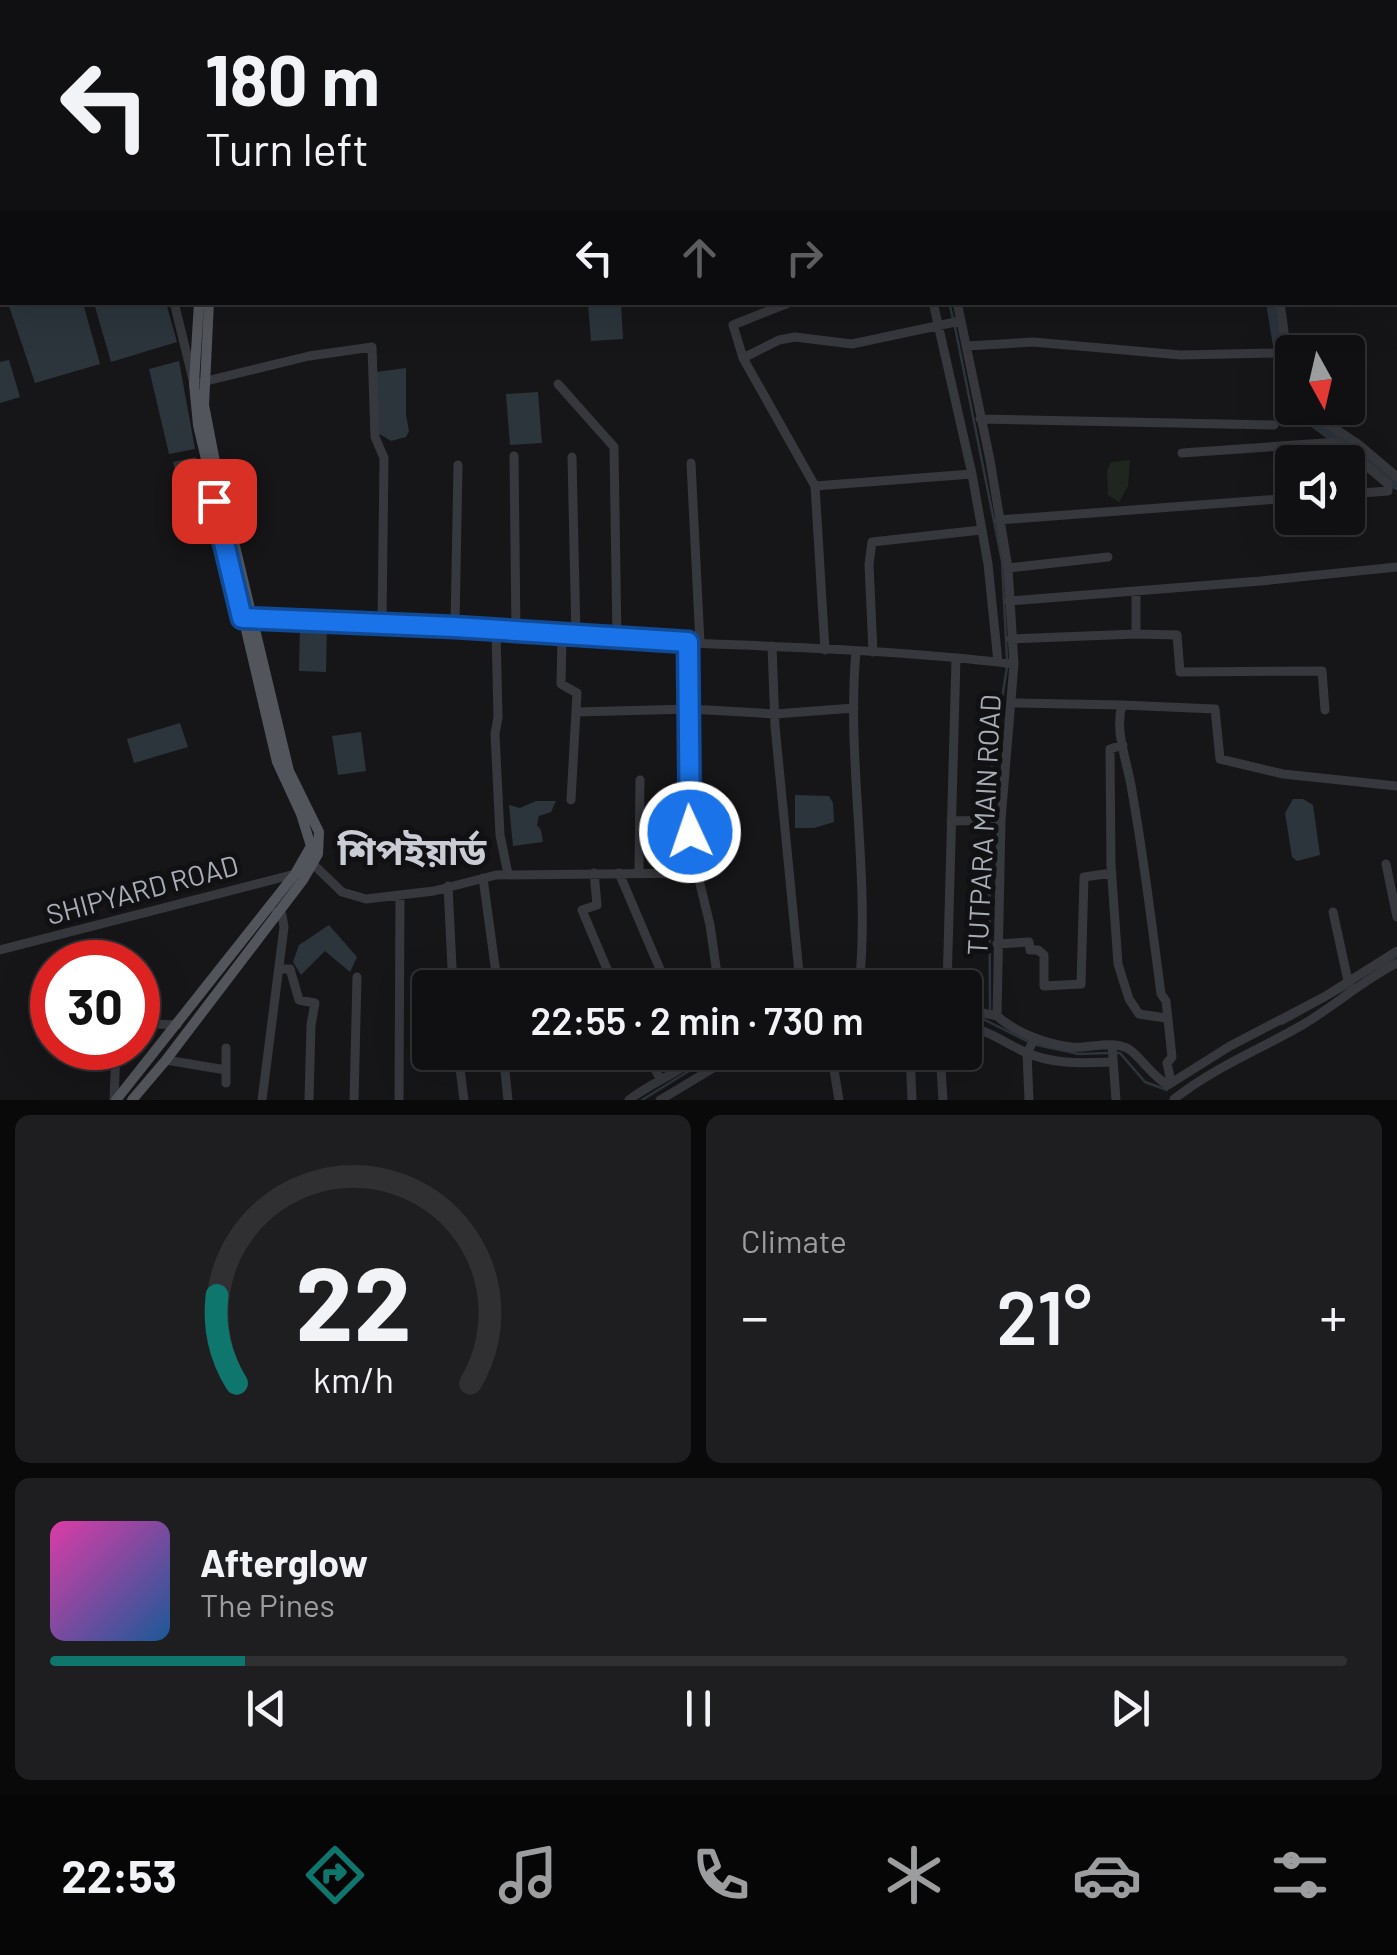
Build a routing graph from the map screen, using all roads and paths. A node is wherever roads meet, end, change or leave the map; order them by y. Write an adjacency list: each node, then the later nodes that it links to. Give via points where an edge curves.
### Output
1 (175, 305): 14 (street)
2 (199, 305): 14 (main road)
3 (209, 305): 14 (main road)
4 (783, 305): 13 (street, via 733,325)
5 (933, 305): 9 (street)
6 (958, 305): 8 (street, TUTPARA MAIN ROAD)
7 (1280, 305): 10 (street)
8 (960, 320): 9 (street); 11 (street, TUTPARA MAIN ROAD)
9 (936, 324): 13 (street, via 852,344 779,340); 28 (street)
10 (1284, 335)
11 (967, 346): 12 (street, via 1032,342 1181,355); 16 (street, TUTPARA MAIN ROAD)
12 (1275, 354)
13 (743, 358): 30 (street)
14 (199, 382): 40 (main road, via 198,426); 41 (street, via 372,348 375,438 384,458)
15 (558, 384): 49 (street, via 614,448)
16 (980, 419): 17 (street); 33 (street, TUTPARA MAIN ROAD)
17 (1274, 425)
18 (1330, 425): 29 (street)
19 (1295, 445): 20 (street)
20 (1342, 445)
21 (1275, 446): 22 (street)
22 (1182, 453)
23 (514, 456): 44 (street)
24 (572, 457): 47 (street)
25 (691, 463): 51 (street)
26 (458, 464): 42 (street)
27 (1365, 465): 31 (street, via 1388,491)
28 (972, 474): 30 (street); 34 (street)
29 (1397, 476)
30 (815, 486): 53 (street)
31 (1365, 493)
32 (1275, 499): 33 (street)
33 (999, 520): 37 (street, TUTPARA MAIN ROAD)
34 (982, 530): 55 (street, via 872,542); 57 (street)
35 (1108, 557): 37 (street)
36 (1397, 566): 38 (street)
37 (1008, 568): 39 (street, TUTPARA MAIN ROAD)
38 (1136, 591): 39 (street); 45 (street)
39 (1008, 600): 48 (street, TUTPARA MAIN ROAD)
40 (247, 618): 41 (street); 72 (main road, via 289,771 319,832); 77 (main road, via 277,762 310,846)
41 (382, 624): 42 (street)
42 (455, 627): 43 (street)
43 (496, 632): 44 (street); 78 (street, via 500,836)
44 (516, 633): 46 (street)
45 (1136, 634): 48 (street); 63 (street, via 1177,636 1180,672 1322,671)
46 (562, 636): 47 (street); 64 (street, via 561,684 577,693)
47 (576, 637): 49 (street)
48 (1012, 639): 58 (street, TUTPARA MAIN ROAD)
49 (617, 640): 50 (street)
50 (688, 642): 51 (street); 62 (street)
51 (700, 643): 52 (street)
52 (772, 646): 53 (street); 65 (street)
53 (824, 650): 54 (street)
54 (856, 651): 55 (street); 61 (street)
55 (873, 652): 56 (street)
56 (956, 658): 57 (street); 71 (street)
57 (998, 662): 58 (street)
58 (1014, 664): 59 (street, TUTPARA MAIN ROAD)
59 (1013, 703): 60 (street); 70 (street, TUTPARA MAIN ROAD)
60 (1122, 705): 66 (street); 68 (street, via 1215,709 1220,760)
61 (854, 708): 65 (street); 98 (street)
62 (690, 709): 64 (street); 65 (street); 75 (street, via 688,802)
63 (1324, 710)
64 (576, 712): 69 (street)
65 (776, 714): 97 (street)
66 (1123, 746): 76 (street, via 1110,749); 104 (street)
67 (640, 780): 80 (street)
68 (1397, 786)
69 (572, 800)
70 (993, 820): 71 (street); 87 (street, TUTPARA MAIN ROAD)
71 (951, 821): 99 (street)
72 (313, 864): 83 (street, via 350,895); 84 (main road)
73 (1386, 864): 86 (street)
74 (594, 873): 78 (street); 79 (street); 94 (street, via 597,906 582,910)
75 (696, 873): 80 (street); 96 (street)
76 (1112, 873): 87 (street, via 1084,877 1081,984 1044,986 1044,954 1030,950 1029,942); 104 (street, via 1118,964 1129,999 1143,1017)
77 (296, 874): 88 (street, SHIPYARD ROAD); 106 (main road)
78 (508, 874): 81 (street)
79 (619, 874): 80 (street); 95 (street)
80 (638, 874)
81 (482, 878): 82 (street); 93 (street)
82 (448, 886): 83 (street); 92 (street)
83 (400, 896): 131 (street)
84 (276, 912): 91 (street, via 284,927); 111 (main road)
85 (1332, 912): 101 (street)
86 (1397, 917)
87 (997, 944): 103 (street, TUTPARA MAIN ROAD)
88 (0, 950)
89 (1397, 951): 101 (street)
90 (1397, 963): 125 (street)
91 (280, 969): 128 (street); 129 (street, via 290,970 299,1000 315,1003)
92 (453, 970)
93 (495, 970)
94 (607, 970)
95 (660, 970)
96 (716, 970)
97 (799, 970)
98 (860, 970)
99 (947, 970)
100 (357, 978): 130 (street)
101 (1348, 982): 124 (street)
102 (982, 1013): 103 (street)
103 (997, 1016): 108 (street)
104 (1166, 1018): 124 (street)
105 (160, 1025): 106 (street)
106 (177, 1025): 126 (main road)
107 (982, 1029): 108 (street)
108 (1032, 1044): 110 (street); 110 (street, via 1060,1064); 139 (street)
109 (226, 1048): 113 (street)
110 (1113, 1054): 124 (street, via 1129,1048 1147,1071); 140 (street)
111 (166, 1060): 113 (street); 127 (main road)
112 (116, 1070): 126 (street)
113 (226, 1070): 123 (street)
114 (460, 1070): 132 (street)
115 (505, 1070): 133 (street)
116 (656, 1070): 122 (street)
117 (674, 1070): 122 (street)
118 (710, 1070): 135 (street)
119 (834, 1070): 136 (street)
120 (911, 1070): 137 (street)
121 (942, 1070): 138 (street)
122 (660, 1079): 134 (street)
123 (226, 1083)
124 (1170, 1084): 125 (street)
125 (1173, 1099)
126 (115, 1100)
127 (132, 1100)
128 (262, 1100)
129 (309, 1100)
130 (354, 1100)
131 (399, 1100)
132 (464, 1100)
133 (508, 1100)
134 (629, 1100)
135 (660, 1100)
136 (838, 1100)
137 (912, 1100)
138 (944, 1100)
139 (1029, 1100)
140 (1116, 1100)

